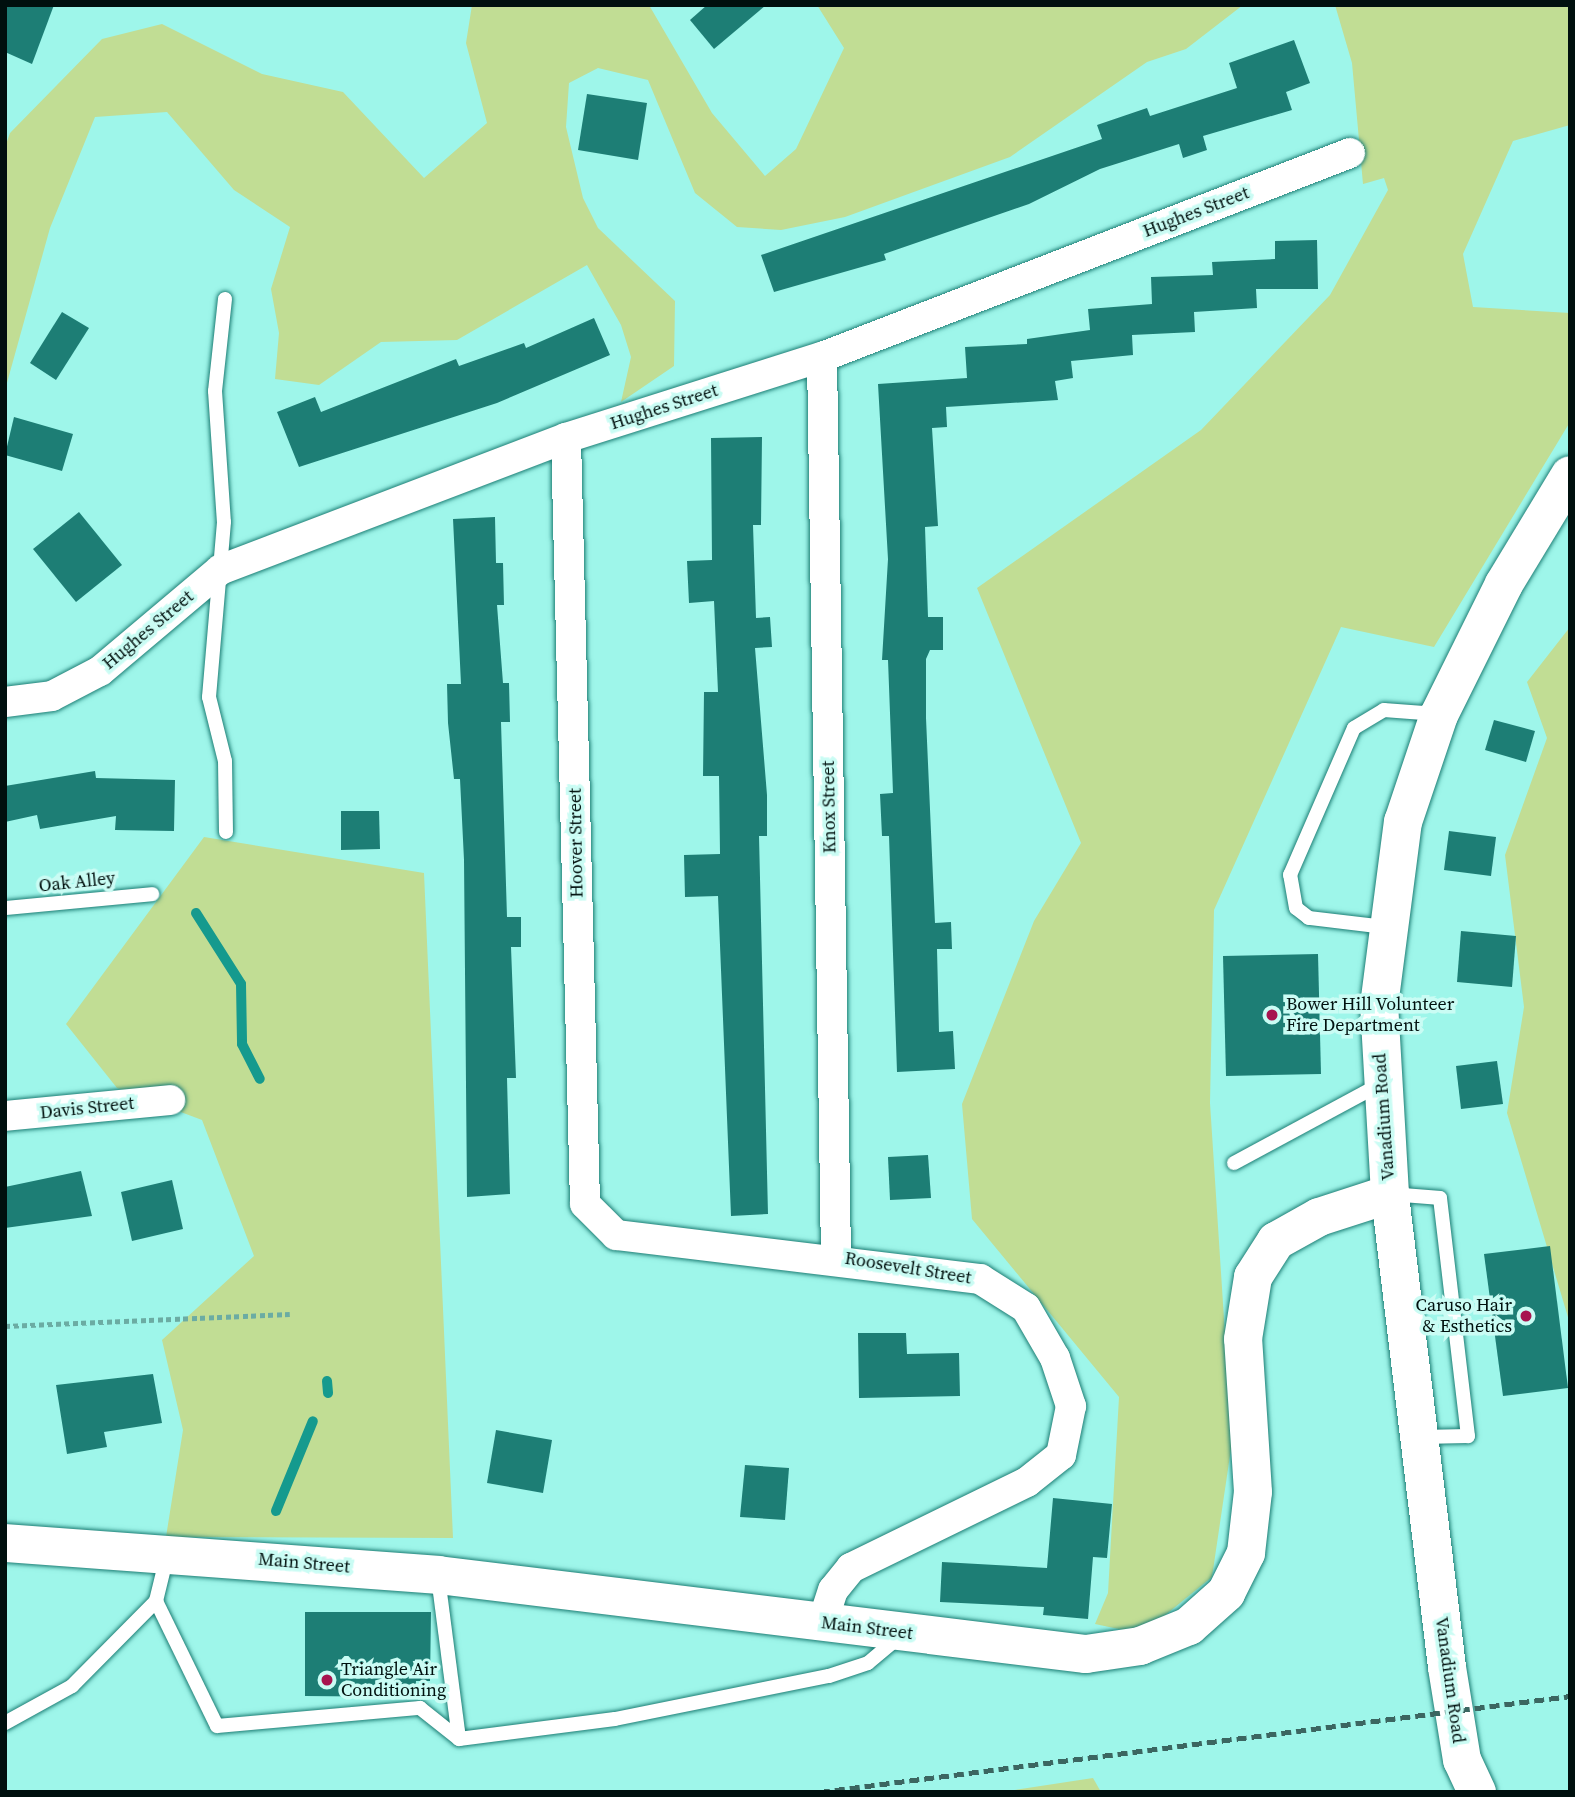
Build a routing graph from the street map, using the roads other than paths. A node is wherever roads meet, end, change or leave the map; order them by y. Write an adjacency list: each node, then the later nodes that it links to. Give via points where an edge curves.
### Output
1 (1350, 153): 3 (street, Hughes Street)
2 (225, 299): 6 (lane, via 215,391 224,522)
3 (821, 357): 4 (street, Hughes Street); 19 (street, Knox Street)
4 (566, 438): 6 (street, Hughes Street); 18 (street, Hoover Street, via 585,1204)
5 (1570, 475): 8 (street, Vanadium Road, via 1504,584)
6 (219, 570): 7 (street, Hughes Street, via 100,671 52,696); 9 (lane, via 209,697 225,761)
7 (5, 702)
8 (1439, 715): 12 (street, Vanadium Road, via 1403,822); 12 (lane, via 1384,710 1354,729 1290,875 1296,908 1309,918)
9 (226, 832)
10 (152, 894): 11 (lane, Oak Alley)
11 (5, 908)
12 (1385, 927): 13 (street, Vanadium Road)
13 (1379, 1085): 16 (lane); 17 (street, Vanadium Road)
14 (170, 1100): 15 (street, Davis Street)
15 (5, 1116)
16 (1234, 1163)
17 (1390, 1194): 25 (street, Main Street, via 1319,1217 1276,1241 1253,1277 1243,1339 1253,1492 1246,1553 1226,1593 1189,1626 1140,1646 1086,1654); 28 (street, Vanadium Road, via 1462,1760)
18 (616, 1235): 19 (street, Roosevelt Street)
19 (836, 1257): 24 (street, Roosevelt Street, via 980,1279 1026,1308 1055,1357 1071,1406 1061,1455 1027,1482 851,1568 833,1590)
20 (5, 1544): 21 (street, Main Street)
21 (169, 1551): 22 (street, Main Street); 23 (lane)
22 (438, 1575): 24 (street, Main Street); 27 (lane)
23 (156, 1601): 26 (lane, via 72,1686); 27 (lane, via 217,1726 420,1708)
24 (822, 1623): 25 (street, Main Street)
25 (905, 1633): 27 (lane, via 868,1663 829,1676 615,1719)
26 (5, 1723)
27 (459, 1739)
28 (1476, 1792)

